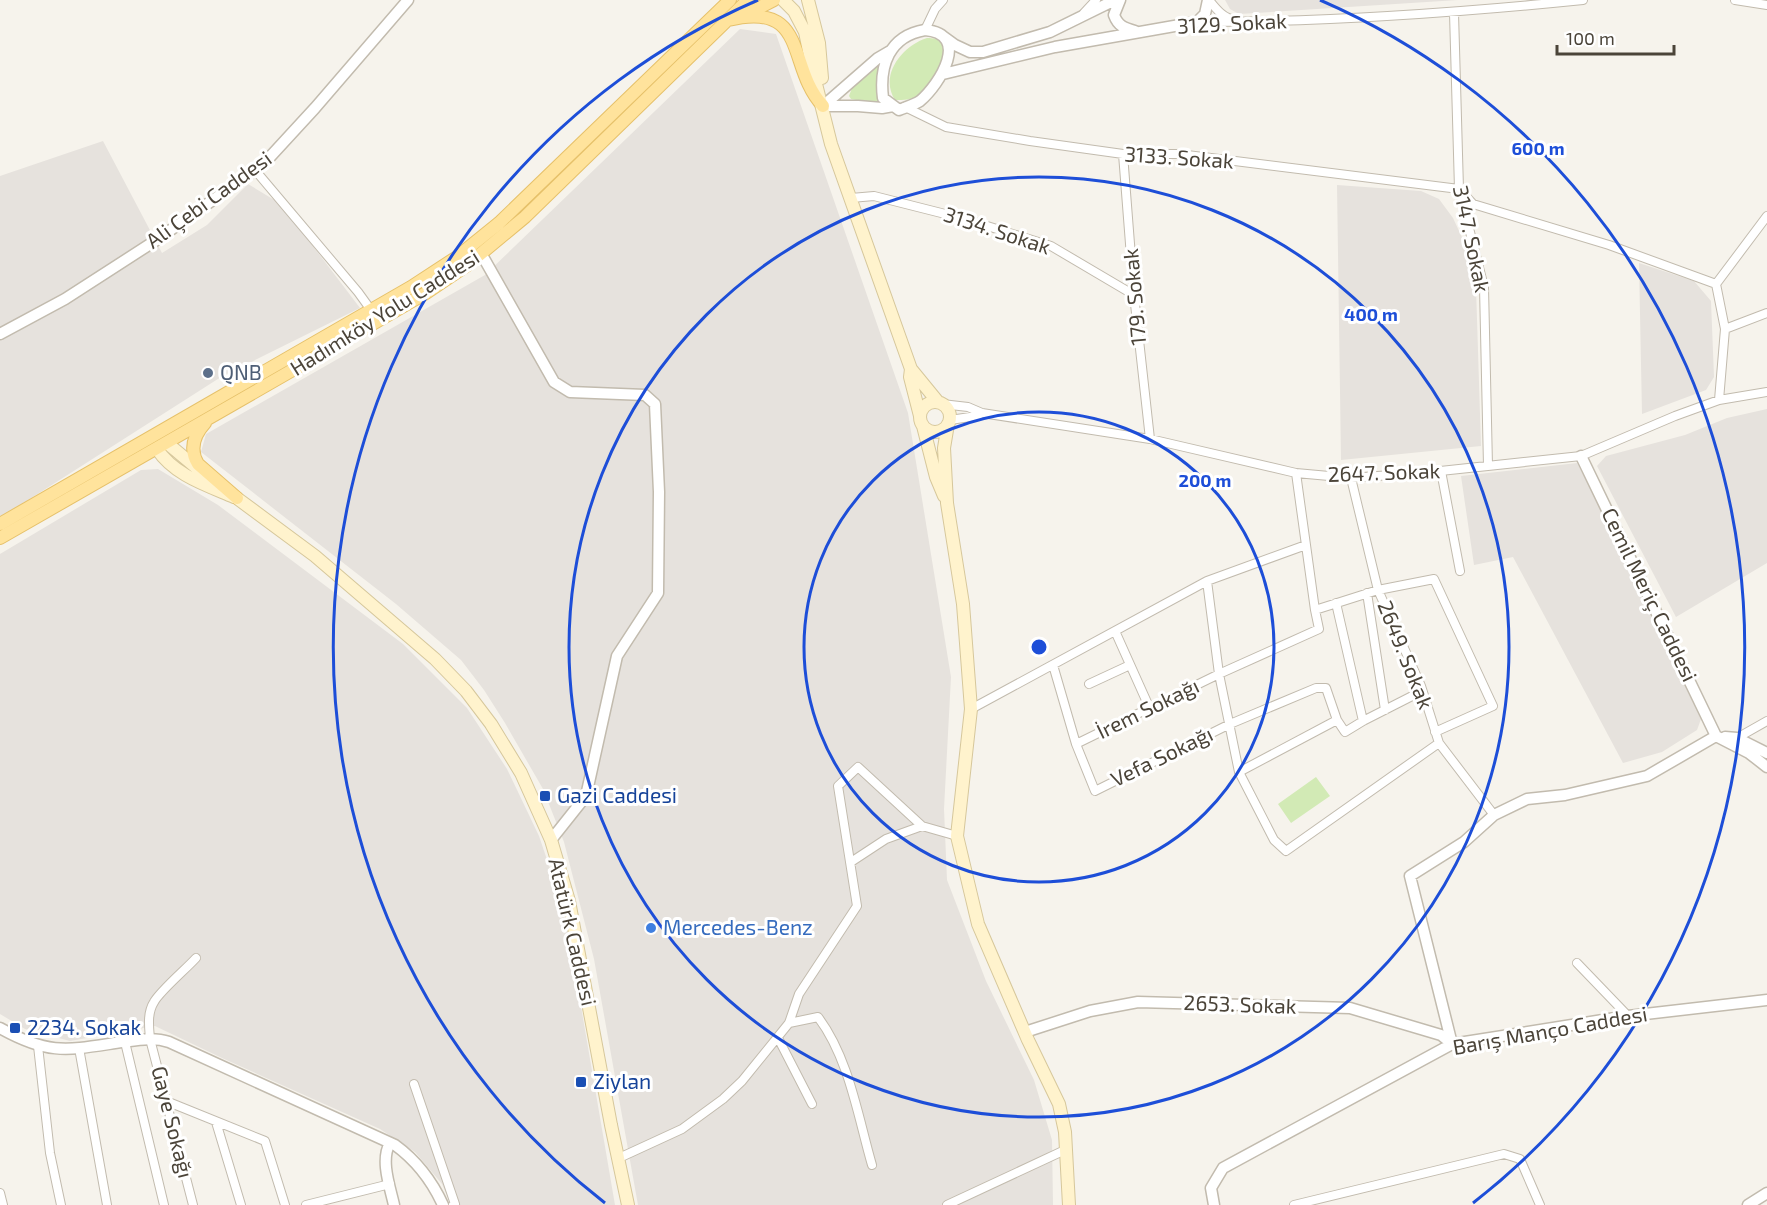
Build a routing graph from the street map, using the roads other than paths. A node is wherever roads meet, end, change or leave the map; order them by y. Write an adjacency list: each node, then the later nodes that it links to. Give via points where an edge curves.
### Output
1 (408, 0): 30 (street, Ali Çebi Caddesi, via 315,108)
2 (730, 0): 37 (main road, Hadımköy Yolu Caddesi, via 499,223 444,266)
3 (748, 0): 18 (main road, Hadımköy Yolu Caddesi)
4 (774, 0): 16 (main road)
5 (783, 0): 26 (main road, via 805,32)
6 (808, 0): 26 (main road, via 819,44)
7 (943, 0): 21 (street)
8 (1096, 0): 17 (street)
9 (1115, 0): 17 (street)
10 (1120, 0): 22 (street, via 1114,15 1116,21 1122,28)
11 (1209, 0): 19 (street); 20 (street, via 1230,20)
12 (1583, 0): 15 (street, 3129. Sokak)
13 (1735, 0): 14 (street)
14 (1767, 5)
15 (1454, 13): 20 (street, 3129. Sokak); 31 (street, 3147. Sokak)
16 (743, 16): 18 (main road); 26 (main road, via 772,18 785,28 811,90)
17 (1079, 19): 23 (street, via 983,52 970,52)
18 (727, 20): 34 (main road, Hadımköy Yolu Caddesi)
19 (1197, 22): 20 (street, 3129. Sokak); 22 (street, 3129. Sokak)
20 (1254, 22)
21 (925, 30): 23 (street); 24 (street, via 912,32)
22 (1138, 32): 25 (street, 3129. Sokak)
23 (944, 37): 25 (street, via 949,50)
24 (890, 51): 26 (street); 27 (street, via 881,83 883,98)
25 (943, 74): 28 (street, via 918,103)
26 (823, 106): 27 (street); 32 (main road, via 831,144)
27 (893, 106): 28 (street, via 899,110)
28 (905, 107): 29 (street, 3133. Sokak, via 946,127)
29 (1123, 154): 31 (street, 3133. Sokak, via 1179,154); 36 (street, 179. Sokak)
30 (255, 170): 37 (street); 40 (street, Ali Çebi Caddesi, via 65,299)
31 (1459, 189): 35 (street, via 1473,204 1609,245); 52 (street, 3147. Sokak, via 1484,286)
32 (851, 198): 36 (street, 3134. Sokak, via 874,196 1051,246); 41 (main road)
33 (1767, 216): 35 (street)
34 (482, 255): 46 (main road, Hadımköy Yolu Caddesi, via 426,293); 91 (street, via 554,382 570,392 645,395 655,404 658,593 617,656 585,796)
35 (1716, 284): 39 (street)
36 (1134, 295): 49 (street, 179. Sokak)
37 (371, 310): 50 (main road, Hadımköy Yolu Caddesi, via 218,398)
38 (1767, 313): 39 (street)
39 (1725, 329): 43 (street)
40 (0, 334)
41 (911, 369): 44 (main road); 47 (main road)
42 (1767, 392): 43 (street)
43 (1719, 400): 51 (street, 2647. Sokak)
44 (940, 403): 45 (street, 2647. Sokak); 47 (main road, via 924,407); 48 (main road, via 949,411)
45 (982, 413): 48 (street); 49 (street, 2647. Sokak)
46 (210, 418): 50 (main road, Hadımköy Yolu Caddesi); 56 (main road, via 195,438 194,457)
47 (922, 421): 48 (main road, via 927,430 937,432); 57 (main road)
48 (949, 422): 57 (main road, via 944,448)
49 (1150, 439): 54 (street, 2647. Sokak)
50 (161, 441): 56 (main road, Atatürk Caddesi); 58 (main road, Hadımköy Yolu Caddesi); 59 (main road, Hadımköy Yolu Caddesi)
51 (1581, 456): 52 (street, 2647. Sokak); 81 (street, Cemil Meriç Caddesi)
52 (1488, 466): 53 (street, 2647. Sokak)
53 (1441, 471): 55 (street, 2647. Sokak); 61 (street)
54 (1296, 473): 55 (street, 2647. Sokak); 60 (street)
55 (1351, 478): 63 (street, 2649. Sokak)
56 (237, 498): 91 (main road, Atatürk Caddesi, via 315,556 435,659 466,691 521,773)
57 (947, 503): 73 (main road, via 963,604)
58 (0, 524)
59 (0, 538)
60 (1306, 545): 62 (street); 66 (street)
61 (1460, 571)
62 (1207, 581): 67 (street); 70 (street)
63 (1378, 590): 64 (street); 72 (street, 2649. Sokak); 80 (street, via 1434,579 1493,706)
64 (1367, 593): 65 (street); 75 (street)
65 (1336, 603): 66 (street); 77 (street)
66 (1315, 610): 70 (street, İrem Sokağı, via 1320,629)
67 (1115, 631): 68 (street); 69 (street)
68 (1053, 665): 73 (street); 84 (street)
69 (1130, 665): 71 (street); 74 (street)
70 (1219, 674): 74 (street, İrem Sokağı); 79 (street)
71 (1089, 684)
72 (1422, 691): 75 (street); 80 (street, 2649. Sokak)
73 (971, 709): 90 (main road)
74 (1150, 709): 84 (street, İrem Sokağı)
75 (1384, 710): 77 (street)
76 (1337, 720): 77 (street, via 1345,732); 79 (street, Vefa Sokağı, via 1326,688 1316,687); 87 (street)
77 (1363, 721)
78 (1767, 721): 82 (street)
79 (1230, 724): 84 (street, Vefa Sokağı, via 1095,791); 87 (street)
80 (1435, 732): 83 (street, 2649. Sokak)
81 (1716, 735): 82 (street); 86 (street); 88 (street, via 1647,776 1565,795 1527,799)
82 (1737, 738): 85 (street)
83 (1439, 743): 87 (street, via 1286,851 1274,840); 88 (street, 2649. Sokak)
84 (1076, 744)
85 (1767, 753)
86 (1767, 767)
87 (1239, 772)
88 (1494, 815): 103 (street, via 1464,842 1410,876)
89 (922, 826): 90 (street); 92 (street, via 886,839); 92 (street, via 858,767 838,786)
90 (957, 836): 99 (main road, via 978,924)
91 (551, 840): 112 (main road, Atatürk Caddesi, via 569,901)
92 (851, 862): 97 (street, via 857,906 799,994)
93 (196, 958): 101 (street, Gaye Sokağı, via 154,1002)
94 (1577, 963): 96 (street)
95 (1767, 1000): 96 (street, Barış Manço Caddesi)
96 (1628, 1016): 103 (street, Barış Manço Caddesi)
97 (789, 1023): 100 (street); 113 (street, via 818,1017 827,1029 840,1054)
98 (0, 1028): 104 (street)
99 (1025, 1032): 103 (street, 2653. Sokak, via 1090,1011 1150,1002 1350,1008 1441,1035); 111 (main road, via 1059,1104)
100 (778, 1038): 108 (street); 112 (street, via 723,1099 682,1129)
101 (150, 1039): 102 (street); 107 (street, Gaye Sokağı); 110 (street, via 169,1042)
102 (125, 1042): 105 (street); 121 (street)
103 (1452, 1044): 132 (street, Barış Manço Caddesi, via 1223,1168 1210,1188)
104 (38, 1046): 105 (street, via 58,1050); 120 (street)
105 (79, 1048): 117 (street)
106 (414, 1084): 128 (street)
107 (166, 1101): 109 (street); 122 (street, Gaye Sokağı)
108 (812, 1104)
109 (216, 1122): 123 (street); 124 (street, via 265,1141)
110 (390, 1143): 114 (street, via 386,1155); 127 (street, via 416,1162)
111 (1065, 1150): 130 (street); 131 (main road)
112 (619, 1158): 129 (main road, Atatürk Caddesi)
113 (872, 1165)
114 (390, 1184): 125 (street); 126 (street)
115 (0, 1193): 119 (street)
116 (1767, 1193): 118 (street)
117 (107, 1204)
118 (1750, 1204)
119 (3, 1205)
120 (61, 1205)
121 (164, 1205)
122 (193, 1205)
123 (241, 1205)
124 (285, 1205)
125 (306, 1205)
126 (394, 1205)
127 (443, 1205)
128 (453, 1205)
129 (628, 1205)
130 (947, 1205)
131 (1069, 1205)
132 (1214, 1205)
133 (1294, 1205): 134 (street, via 1504,1154 1520,1159)
134 (1540, 1205)

